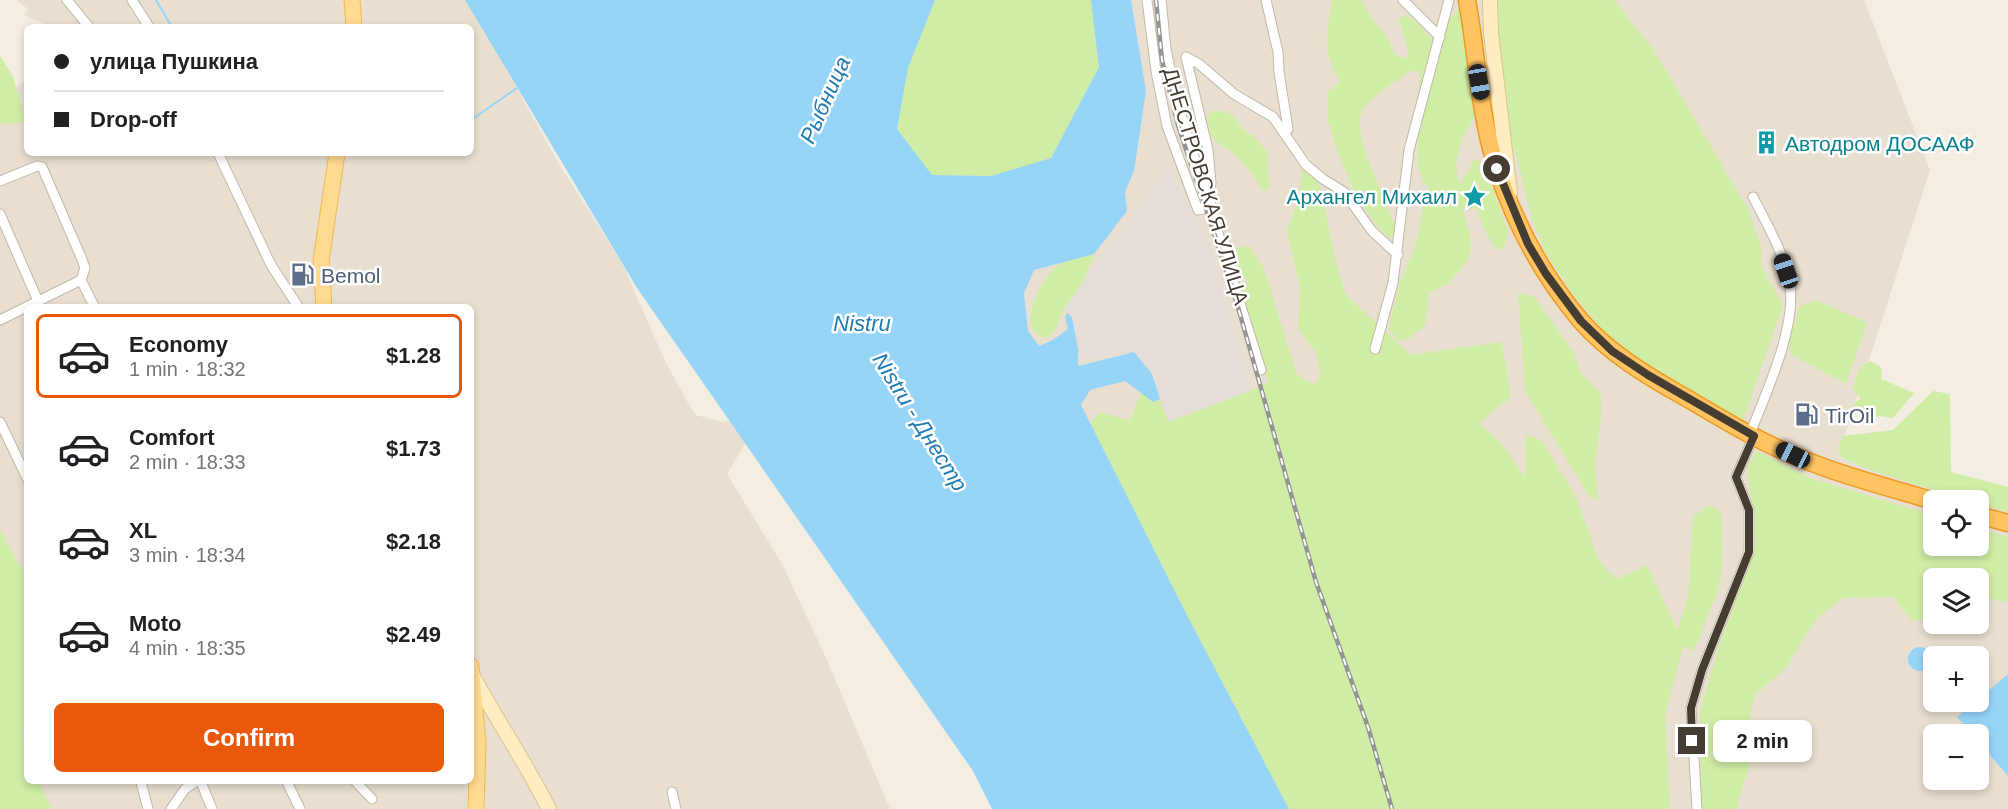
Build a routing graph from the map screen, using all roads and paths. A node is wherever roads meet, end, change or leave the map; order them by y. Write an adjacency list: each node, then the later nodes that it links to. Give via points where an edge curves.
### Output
1 (66, 0): 11 (street)
2 (132, 0): 12 (street)
3 (352, 0): 13 (main road)
4 (1147, 0): 21 (street, via 1167,126 1198,210)
5 (1161, 0): 21 (street, ДНЕСТРОВСКАЯ УЛИЦА, via 1176,99)
6 (1266, 0): 15 (street, via 1278,51 1288,129)
7 (1403, 0): 14 (street)
8 (1449, 0): 14 (street)
9 (1467, 0): 20 (highway, via 1492,151)
10 (1490, 0): 20 (street)
11 (86, 24)
12 (146, 24)
13 (354, 24)
14 (1440, 37): 23 (street, via 1409,150)
15 (1284, 133): 21 (street, via 1273,117 1234,94 1186,57 1208,150); 23 (street, via 1306,165 1344,192 1372,231)
16 (219, 156): 28 (street, via 271,265)
17 (337, 156): 29 (main road, via 321,261)
18 (0, 182): 24 (street, via 42,167 85,268)
19 (1753, 197): 35 (street, via 1790,284 1791,312)
20 (1511, 204): 35 (highway, via 1546,274 1589,329 1612,351 1657,381)
21 (1211, 207): 33 (street, ДНЕСТРОВСКАЯ УЛИЦА)
22 (0, 214): 25 (street)
23 (1398, 255): 32 (street)
24 (81, 280): 25 (street); 27 (street)
25 (38, 301): 26 (street)
26 (32, 304)
27 (93, 304)
28 (296, 304)
29 (324, 304)
30 (24, 308): 31 (street)
31 (0, 320)
32 (1374, 349)
33 (1261, 370)
34 (0, 422): 36 (street)
35 (1752, 435): 37 (highway, via 1825,468); 56 (street, via 1736,477 1749,510 1749,552 1691,708)
36 (24, 472)
37 (1923, 498)
38 (1989, 518): 39 (highway)
39 (2008, 523)
40 (474, 675): 54 (street)
41 (474, 698): 53 (main road, via 478,753)
42 (142, 784): 49 (street)
43 (192, 784): 50 (street)
44 (202, 784): 51 (street)
45 (288, 784): 52 (street)
46 (358, 784): 48 (street)
47 (672, 792): 55 (street)
48 (372, 799)
49 (148, 809)
50 (171, 809)
51 (212, 809)
52 (300, 809)
53 (476, 809)
54 (549, 809)
55 (676, 809)
56 (1697, 809)

